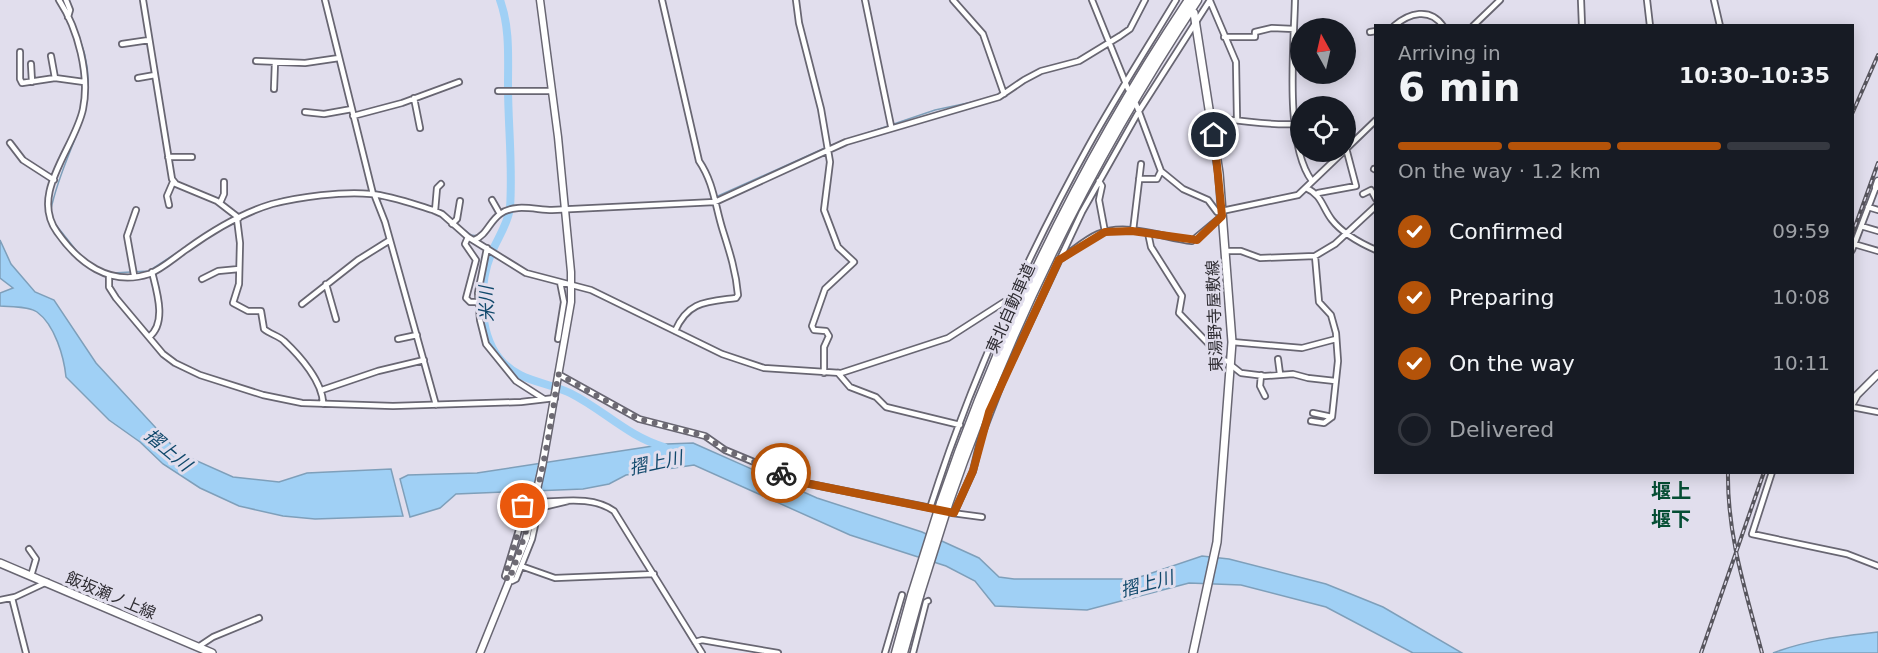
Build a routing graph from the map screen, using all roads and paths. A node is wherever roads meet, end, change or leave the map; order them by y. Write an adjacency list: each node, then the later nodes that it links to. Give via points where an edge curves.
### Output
1 (59, 0): 22 (street)
2 (66, 0): 22 (street)
3 (143, 0): 33 (street)
4 (324, 0): 38 (street)
5 (540, 0): 52 (street)
6 (662, 0): 90 (street, via 699,161 712,182)
7 (796, 0): 68 (street)
8 (866, 0): 64 (street)
9 (953, 0): 53 (street, via 983,34)
10 (1092, 0): 34 (street)
11 (1145, 0): 34 (street, via 1130,29)
12 (1176, 0): 48 (street)
13 (1189, 0): 167 (highway, 東北自動車道, via 1129,94 1066,207 990,372)
14 (1197, 0): 167 (highway, 東北自動車道, via 1133,100 1073,210 996,376)
15 (1210, 0): 24 (street); 32 (street)
16 (1295, 0): 23 (street)
17 (1500, 0): 27 (street)
18 (1581, 0): 28 (street)
19 (1647, 0): 29 (street)
20 (1714, 0): 30 (street)
21 (1194, 13): 24 (main road, 東湯野寺屋敷線)
22 (69, 16): 46 (street)
23 (1294, 18)
24 (1196, 21): 57 (street); 60 (main road, 東湯野寺屋敷線)
25 (1397, 24): 26 (street, via 1408,15 1426,13)
26 (1441, 24)
27 (1475, 24)
28 (1582, 24)
29 (1650, 24)
30 (1720, 24)
31 (1290, 29): 32 (street, via 1266,29 1249,38)
32 (1224, 37): 61 (street, via 1236,62)
33 (149, 40): 35 (street); 42 (street)
34 (1108, 41): 48 (street); 53 (street, via 1079,61 1041,71)
35 (122, 44)
36 (20, 52): 45 (street, via 20,81)
37 (51, 56): 43 (street)
38 (339, 58): 40 (street); 56 (street)
39 (256, 61): 40 (street)
40 (275, 62): 49 (street)
41 (31, 64): 45 (street)
42 (154, 75): 44 (street); 69 (street)
43 (55, 78): 45 (street); 46 (street)
44 (138, 78)
45 (32, 82)
46 (84, 82): 77 (street, via 81,118)
47 (459, 82): 54 (street)
48 (1125, 83): 50 (street); 130 (street)
49 (274, 89)
50 (1128, 89)
51 (498, 91): 52 (street)
52 (553, 91): 97 (street)
53 (1004, 92): 64 (street)
54 (414, 98): 59 (street); 65 (street)
55 (1136, 104): 57 (street)
56 (352, 109): 58 (street, via 324,114); 59 (street)
57 (1139, 111): 75 (street); 78 (street)
58 (305, 112)
59 (353, 116): 85 (street)
60 (1212, 119): 61 (street); 101 (main road, 東湯野寺屋敷線)
61 (1237, 119): 63 (street, via 1266,126)
62 (1374, 122): 66 (street)
63 (1290, 124)
64 (890, 125): 68 (street)
65 (420, 128)
66 (1356, 139)
67 (10, 144): 77 (street, via 23,160)
68 (827, 147): 90 (street); 144 (street, via 830,162 824,210 838,247 854,262 825,289 812,326 829,336 824,347)
69 (168, 157): 70 (street); 80 (street)
70 (192, 157)
71 (1303, 162): 79 (street)
72 (1332, 162): 79 (street)
73 (1349, 162): 86 (street, via 1356,186)
74 (1141, 164): 76 (street)
75 (1161, 171): 76 (street, via 1157,180); 101 (street, via 1183,189 1208,200)
76 (1139, 179): 105 (street)
77 (54, 180): 124 (street, via 47,212 51,223 77,256)
78 (1099, 181): 107 (street); 120 (street)
79 (1312, 181): 84 (street)
80 (173, 182): 92 (street); 93 (street, via 166,198)
81 (224, 182): 92 (street)
82 (441, 184): 96 (street, via 437,188)
83 (1877, 185): 94 (street)
84 (1306, 188): 86 (street); 101 (street, via 1298,195)
85 (373, 192): 96 (street); 102 (street, via 294,200); 111 (street)
86 (1318, 194): 109 (street, via 1333,221)
87 (1363, 194): 88 (street, via 1371,190)
88 (1374, 195)
89 (492, 200): 100 (street)
90 (716, 200): 97 (street, via 674,206); 134 (street, via 734,260 738,297 692,306 682,315)
91 (460, 201): 103 (street)
92 (220, 203): 102 (street)
93 (169, 205)
94 (1868, 207): 99 (street); 104 (street)
95 (1374, 208): 109 (street)
96 (436, 209): 103 (street)
97 (565, 209): 100 (street, via 529,207); 128 (street)
98 (136, 210): 123 (street, via 127,236)
99 (1878, 210)
100 (501, 213): 112 (street, via 485,234)
101 (1221, 214): 108 (street, via 1192,241); 117 (main road, 東湯野寺屋敷線)
102 (237, 217): 121 (street); 122 (street)
103 (454, 223): 110 (street)
104 (1861, 226): 106 (street); 113 (street)
105 (1133, 231): 107 (street); 108 (street)
106 (1878, 231)
107 (1105, 232): 120 (street)
108 (1148, 233): 143 (street, via 1152,247 1182,296 1179,313)
109 (1347, 234): 116 (street); 119 (street)
110 (468, 237): 112 (street); 131 (street, via 466,246 476,260 466,298)
111 (390, 240): 127 (street); 135 (street)
112 (474, 240): 115 (street)
113 (1854, 244)
114 (1854, 247): 118 (street)
115 (488, 248): 126 (street, via 532,276); 131 (street)
116 (1374, 248)
117 (1225, 251): 119 (street, via 1240,250 1260,258); 140 (main road, 東湯野寺屋敷線)
118 (1878, 251)
119 (1315, 256): 139 (street, via 1319,302 1331,315)
120 (1059, 260): 169 (street, via 1038,298 989,412 973,471)
121 (239, 269): 125 (street); 151 (street, via 233,303 248,311 261,310 264,329 284,341)
122 (152, 272): 123 (street); 136 (street, via 160,323)
123 (134, 274): 124 (street)
124 (109, 276): 136 (street, via 112,291)
125 (202, 279)
126 (560, 282): 128 (street); 138 (street, via 564,302)
127 (326, 284): 132 (street); 133 (street)
128 (571, 285): 134 (street, via 591,290); 149 (street)
129 (1017, 300): 130 (street)
130 (1010, 301): 145 (street, via 949,337); 163 (street)
131 (478, 302): 154 (street, via 489,350 516,381)
132 (302, 304)
133 (336, 319)
134 (675, 331): 144 (street, via 722,354 764,368)
135 (417, 334): 137 (street); 142 (street)
136 (149, 337): 156 (street, via 169,359 200,375 263,395)
137 (398, 339)
138 (558, 339)
139 (1336, 339): 140 (street, via 1302,348); 150 (street)
140 (1232, 342): 143 (main road, 東湯野寺屋敷線)
141 (1278, 359): 146 (street)
142 (424, 360): 151 (street); 157 (street)
143 (1231, 364): 148 (street, via 1239,372); 198 (main road, 東湯野寺屋敷線, via 1217,542)
144 (824, 373): 145 (street)
145 (838, 373): 163 (street, via 850,387 876,397 886,407)
146 (1280, 374): 148 (street); 150 (street)
147 (1878, 374): 155 (street)
148 (1261, 375): 152 (street, via 1260,386)
149 (558, 377): 153 (street); 168 (street, via 639,419 705,436 725,450 805,483)
150 (1335, 381): 161 (street)
151 (322, 390): 156 (street)
152 (1265, 396)
153 (555, 397): 154 (street); 166 (street)
154 (544, 399): 157 (street)
155 (1854, 401)
156 (323, 404): 157 (street)
157 (436, 405)
158 (1854, 406): 159 (street)
159 (1878, 412)
160 (1313, 413): 161 (street)
161 (1332, 417): 162 (street, via 1324,423)
162 (1311, 421)
163 (960, 425): 168 (street)
164 (1771, 474): 174 (street, via 1752,534 1847,554)
165 (516, 501): 177 (street, via 525,510 505,576)
166 (537, 502): 173 (street, via 532,539); 175 (street, via 570,500 614,511); 177 (street)
167 (944, 504): 180 (highway, 東北自動車道, bridge)
168 (930, 508): 169 (street)
169 (954, 513): 170 (street)
170 (982, 517)
171 (29, 549): 176 (street, via 36,559)
172 (0, 562): 176 (main road, 飯坂瀬ノ上線)
173 (521, 566): 175 (street, via 555,578); 177 (street, via 516,579)
174 (1878, 566)
175 (654, 573): 187 (street)
176 (32, 576): 178 (main road, 飯坂瀬ノ上線)
177 (509, 580): 191 (street)
178 (47, 582): 181 (street); 188 (main road, 飯坂瀬ノ上線)
179 (902, 595): 184 (street)
180 (915, 595): 195 (highway, 東北自動車道); 196 (highway, 東北自動車道)
181 (12, 598): 182 (street); 189 (street)
182 (0, 600)
183 (928, 601): 197 (street, via 919,621)
184 (896, 615): 185 (street); 194 (street)
185 (902, 616)
186 (259, 618): 188 (street)
187 (695, 642): 192 (street); 193 (street)
188 (198, 647): 190 (main road, 飯坂瀬ノ上線)
189 (26, 653)
190 (212, 653)
191 (480, 653)
192 (702, 653)
193 (778, 653)
194 (885, 653)
195 (896, 653)
196 (903, 653)
197 (913, 653)
198 (1193, 653)

